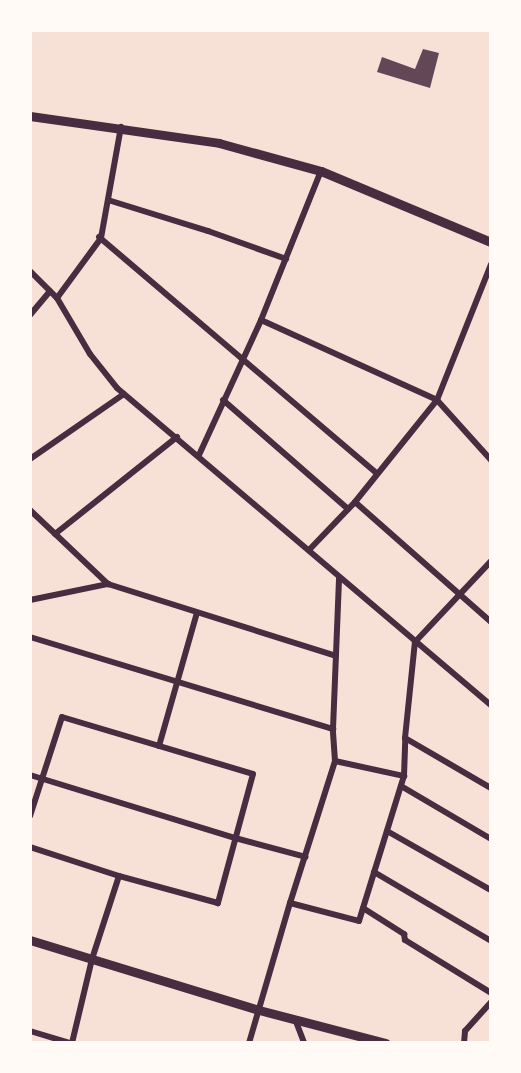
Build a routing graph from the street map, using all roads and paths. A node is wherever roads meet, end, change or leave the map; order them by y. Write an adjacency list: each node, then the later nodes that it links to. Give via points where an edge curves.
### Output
1 (30, 116): 2 (main road)
2 (121, 127): 3 (main road, via 219,143); 4 (street)
3 (321, 171): 6 (main road); 7 (street)
4 (108, 201): 5 (street); 7 (street)
5 (100, 237): 11 (street); 14 (street)
6 (491, 242)
7 (286, 259): 13 (street)
8 (491, 264): 17 (street)
9 (30, 271): 10 (street)
10 (50, 291): 11 (street); 12 (street)
11 (57, 298): 15 (street, via 101,370)
12 (30, 315)
13 (261, 320): 14 (street); 17 (street)
14 (242, 361): 16 (street); 22 (street)
15 (124, 394): 18 (street); 20 (street)
16 (223, 400): 19 (street); 24 (street)
17 (437, 400): 21 (street); 22 (street)
18 (177, 437): 19 (street); 26 (street)
19 (199, 455): 27 (street)
20 (30, 459)
21 (491, 460)
22 (377, 474): 23 (street)
23 (355, 502): 24 (street); 31 (street)
24 (348, 508): 27 (street)
25 (30, 510): 26 (street)
26 (55, 534): 30 (street)
27 (309, 550): 29 (street)
28 (491, 561): 31 (street)
29 (339, 578): 36 (street); 37 (street)
30 (108, 584): 32 (street); 33 (street)
31 (461, 596): 34 (street); 36 (street)
32 (30, 600)
33 (197, 613): 37 (street); 38 (street)
34 (491, 622)
35 (30, 637): 38 (street)
36 (415, 642): 39 (street); 41 (street)
37 (336, 656): 40 (street)
38 (179, 682): 40 (street); 42 (street)
39 (491, 705)
40 (333, 729): 43 (street)
41 (405, 738): 45 (street); 48 (street)
42 (159, 746): 46 (street, via 62,717); 51 (street, via 253,774)
43 (335, 761): 45 (street); 54 (street)
44 (30, 775): 46 (street)
45 (404, 776): 47 (street)
46 (44, 779): 49 (street); 51 (street)
47 (401, 786): 50 (street); 52 (street)
48 (491, 788)
49 (30, 816)
50 (387, 831): 55 (street); 57 (street)
51 (235, 838): 54 (street); 56 (street, via 218,903)
52 (491, 839)
53 (30, 847): 56 (street)
54 (306, 857): 58 (street)
55 (374, 872): 59 (street); 61 (street)
56 (119, 876): 62 (street)
57 (491, 890)
58 (290, 903): 59 (street, via 359,921); 65 (street)
59 (363, 908): 63 (street, via 404,934 405,940)
60 (30, 940): 62 (main road)
61 (491, 940)
62 (92, 958): 65 (main road); 68 (street)
63 (491, 993)
64 (491, 1002): 72 (street, via 465,1031)
65 (259, 1010): 66 (main road); 69 (street)
66 (295, 1019): 70 (street); 71 (main road)
67 (30, 1031): 68 (street)
68 (71, 1043)
69 (249, 1043)
70 (304, 1043)
71 (386, 1043)
72 (464, 1043)

